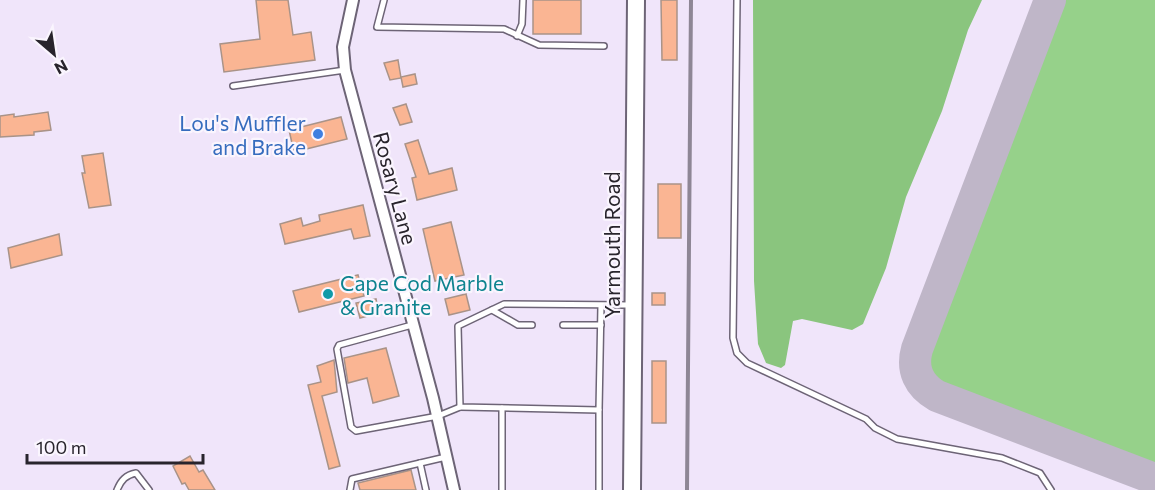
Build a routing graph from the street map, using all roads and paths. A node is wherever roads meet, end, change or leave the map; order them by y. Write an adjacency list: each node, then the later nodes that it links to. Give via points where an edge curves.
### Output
1 (353, 0): 8 (street, Rosary Lane, via 343,47)
2 (384, 0): 6 (lane, via 377,27 504,29)
3 (523, 0): 6 (lane)
4 (636, 0): 11 (main road, Yarmouth Road)
5 (736, 0): 31 (lane, via 733,338 737,353 747,363 866,418 883,433 911,443 1002,458 1040,473)
6 (517, 36): 7 (lane, via 539,45)
7 (604, 46)
8 (345, 70): 9 (lane); 13 (street, Rosary Lane)
9 (233, 86)
10 (601, 305): 11 (lane); 12 (lane, via 504,304); 16 (lane)
11 (633, 305): 30 (main road, Yarmouth Road)
12 (492, 310): 14 (lane, via 518,325); 17 (lane, via 458,326)
13 (412, 325): 20 (street, Rosary Lane); 20 (lane, via 339,345 351,427 356,431)
14 (532, 325)
15 (563, 325): 16 (lane)
16 (601, 325): 19 (lane)
17 (460, 407): 18 (lane); 20 (lane)
18 (502, 408): 19 (lane); 28 (lane)
19 (599, 410): 29 (lane)
20 (438, 416): 21 (street, Rosary Lane)
21 (447, 457): 22 (lane); 27 (street, Rosary Lane)
22 (420, 463): 25 (lane, via 352,479); 26 (lane)
23 (117, 490): 24 (lane, via 120,482 136,473)
24 (149, 490)
25 (350, 490)
26 (426, 490)
27 (454, 490)
28 (502, 490)
29 (599, 490)
30 (632, 490)
31 (1051, 490)

